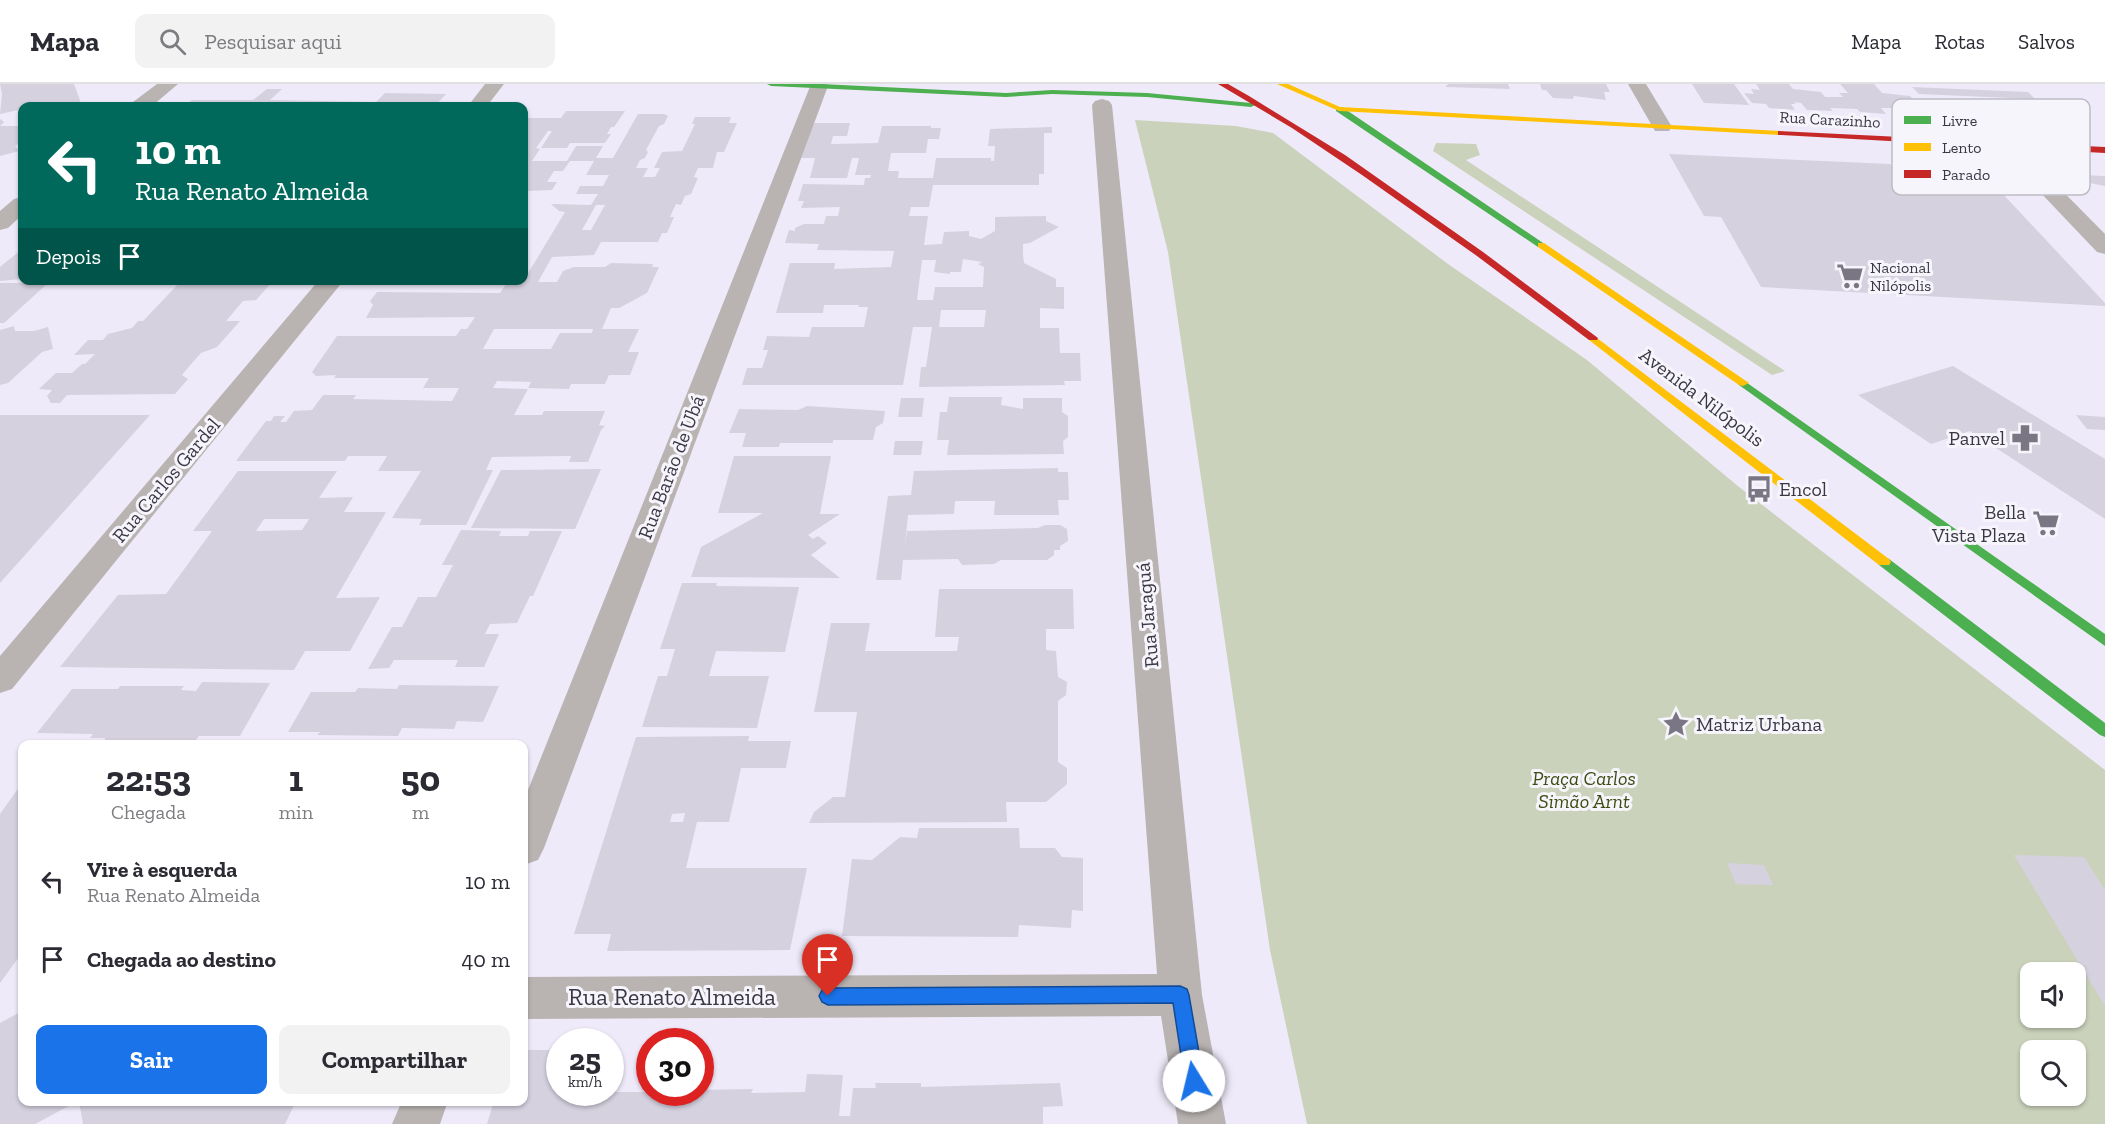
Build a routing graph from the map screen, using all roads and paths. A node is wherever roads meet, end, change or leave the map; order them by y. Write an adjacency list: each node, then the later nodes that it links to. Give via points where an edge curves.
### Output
1 (495, 84): 12 (street)
2 (771, 84): 8 (main road)
3 (1185, 84): 10 (main road, via 1172,92)
4 (1222, 84): 14 (main road, Avenida Nilópolis)
5 (1281, 84): 15 (main road)
6 (1637, 84): 16 (street)
7 (163, 86): 11 (street)
8 (819, 86): 9 (main road); 29 (street, Rua Barão de Ubá)
9 (1006, 95): 10 (main road); 13 (main road, via 1052,103)
10 (1148, 95): 14 (main road)
11 (145, 102)
12 (480, 102)
13 (1102, 105): 14 (main road); 30 (street, Rua Jaraguá)
14 (1265, 107): 15 (main road, Rua Carazinho); 18 (main road, Avenida Nilópolis)
15 (1339, 109): 16 (main road, Rua Carazinho); 18 (main road, via 1323,120); 26 (main road, Avenida Nilópolis, via 1757,394)
16 (1662, 127): 17 (main road, Rua Carazinho)
17 (1892, 140)
18 (1324, 145): 28 (main road, Avenida Nilópolis, via 1519,281)
19 (2090, 149): 20 (main road, Rua Carazinho)
20 (2105, 150)
21 (2055, 195): 24 (street)
22 (18, 207): 23 (street)
23 (0, 222)
24 (2105, 247)
25 (328, 285): 27 (street, Rua Carlos Gardel)
26 (2105, 642)
27 (0, 680)
28 (2105, 731)
29 (528, 838)
30 (1180, 995): 31 (street, Rua Renato Almeida); 34 (street, Rua Jaraguá)
31 (528, 998)
32 (423, 1106): 33 (street)
33 (416, 1124)
34 (1202, 1124)

